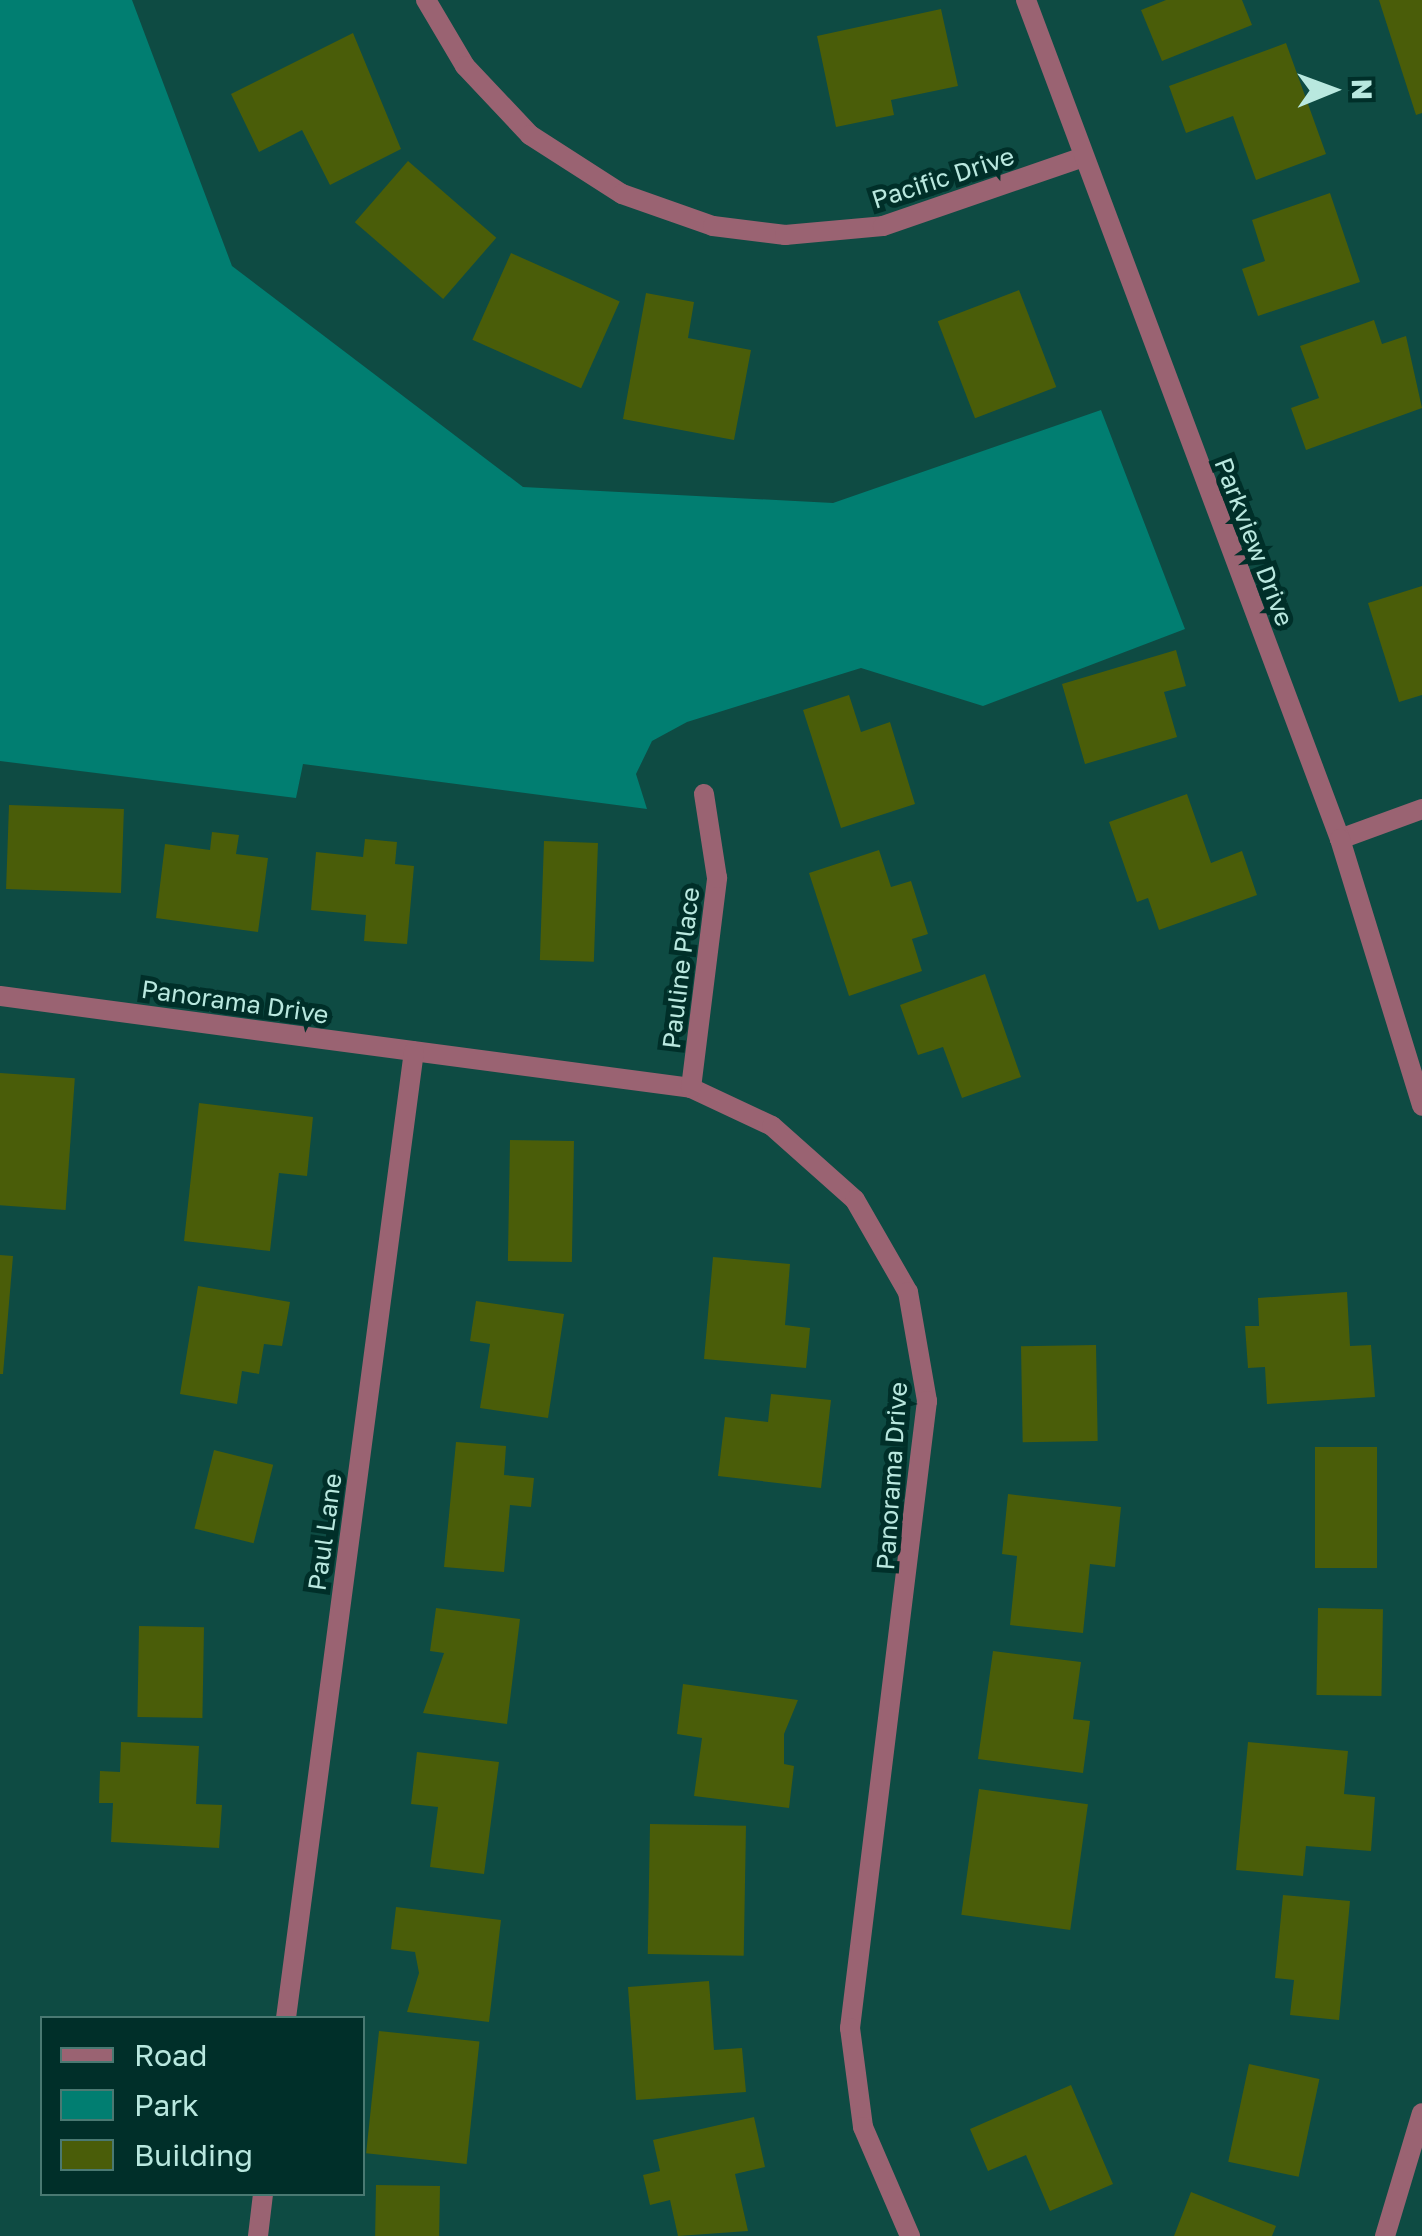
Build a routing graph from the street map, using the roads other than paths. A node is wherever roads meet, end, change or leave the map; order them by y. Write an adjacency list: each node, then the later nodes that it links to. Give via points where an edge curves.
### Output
1 (426, 0): 3 (street, Pacific Drive, via 484,90 559,157 622,194 713,226 851,232)
2 (1026, 0): 3 (street, Parkview Drive)
3 (1084, 157): 6 (street, Parkview Drive)
4 (704, 794): 9 (street, Pauline Place, via 717,878)
5 (1422, 809): 6 (street)
6 (1340, 839): 10 (street, Parkview Drive)
7 (0, 996): 8 (street, Panorama Drive)
8 (414, 1051): 9 (street, Panorama Drive); 11 (street, Paul Lane)
9 (691, 1088): 15 (street, Panorama Drive, via 759,1118 842,1186 895,1260 918,1325 927,1400 921,1500 850,2028 864,2127)
10 (1422, 1106)
11 (286, 2016)
12 (1422, 2113): 16 (street)
13 (263, 2196): 14 (street)
14 (258, 2236)
15 (910, 2236)
16 (1385, 2236)

